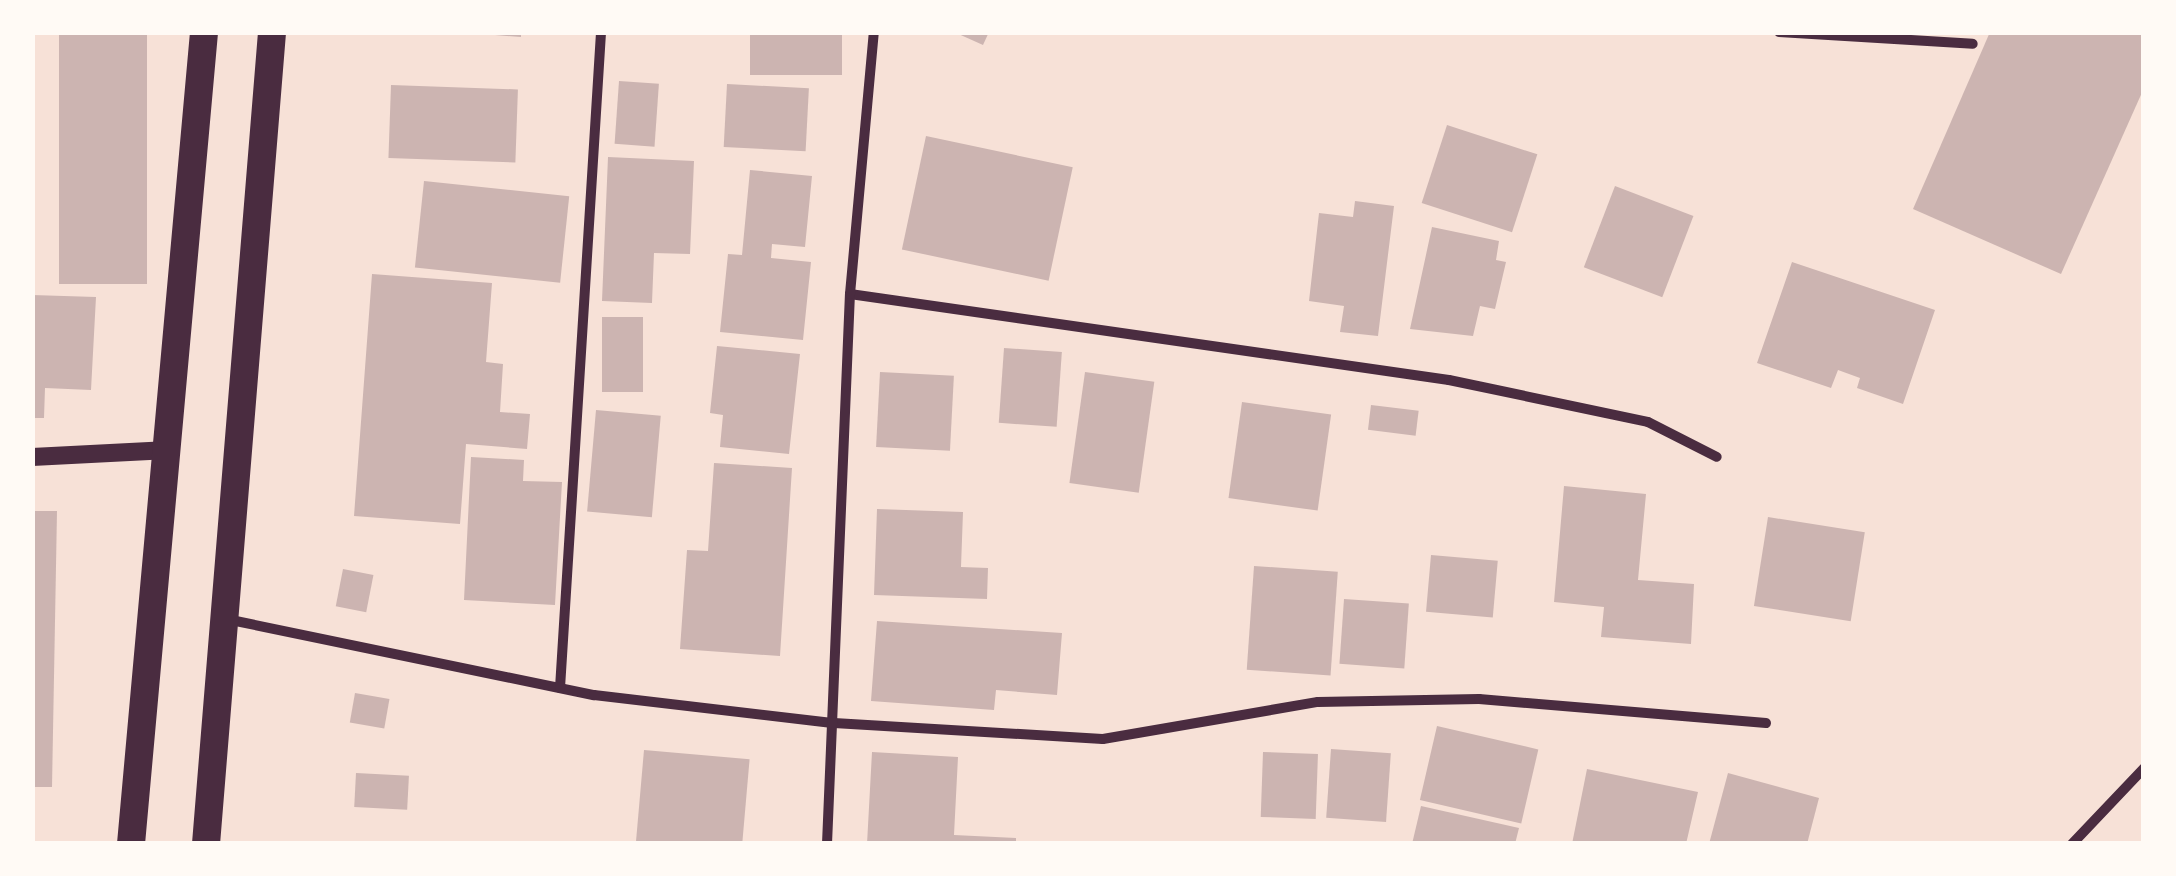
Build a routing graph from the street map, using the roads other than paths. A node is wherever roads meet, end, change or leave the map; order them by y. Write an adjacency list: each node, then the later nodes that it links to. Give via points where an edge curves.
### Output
1 (204, 32): 8 (highway)
2 (272, 32): 11 (highway)
3 (601, 32): 12 (street)
4 (874, 32): 7 (street)
5 (1779, 32): 6 (street)
6 (1973, 44)
7 (850, 294): 10 (street, via 1449,380 1648,422); 13 (street)
8 (169, 450): 9 (street); 16 (highway)
9 (32, 457)
10 (1716, 457)
11 (224, 618): 12 (street); 17 (highway)
12 (560, 688): 13 (street)
13 (834, 723): 14 (street, via 1103,739 1318,702 1479,699); 18 (street)
14 (1766, 723)
15 (2144, 768): 19 (street)
16 (131, 844)
17 (206, 844)
18 (826, 844)
19 (2072, 844)

